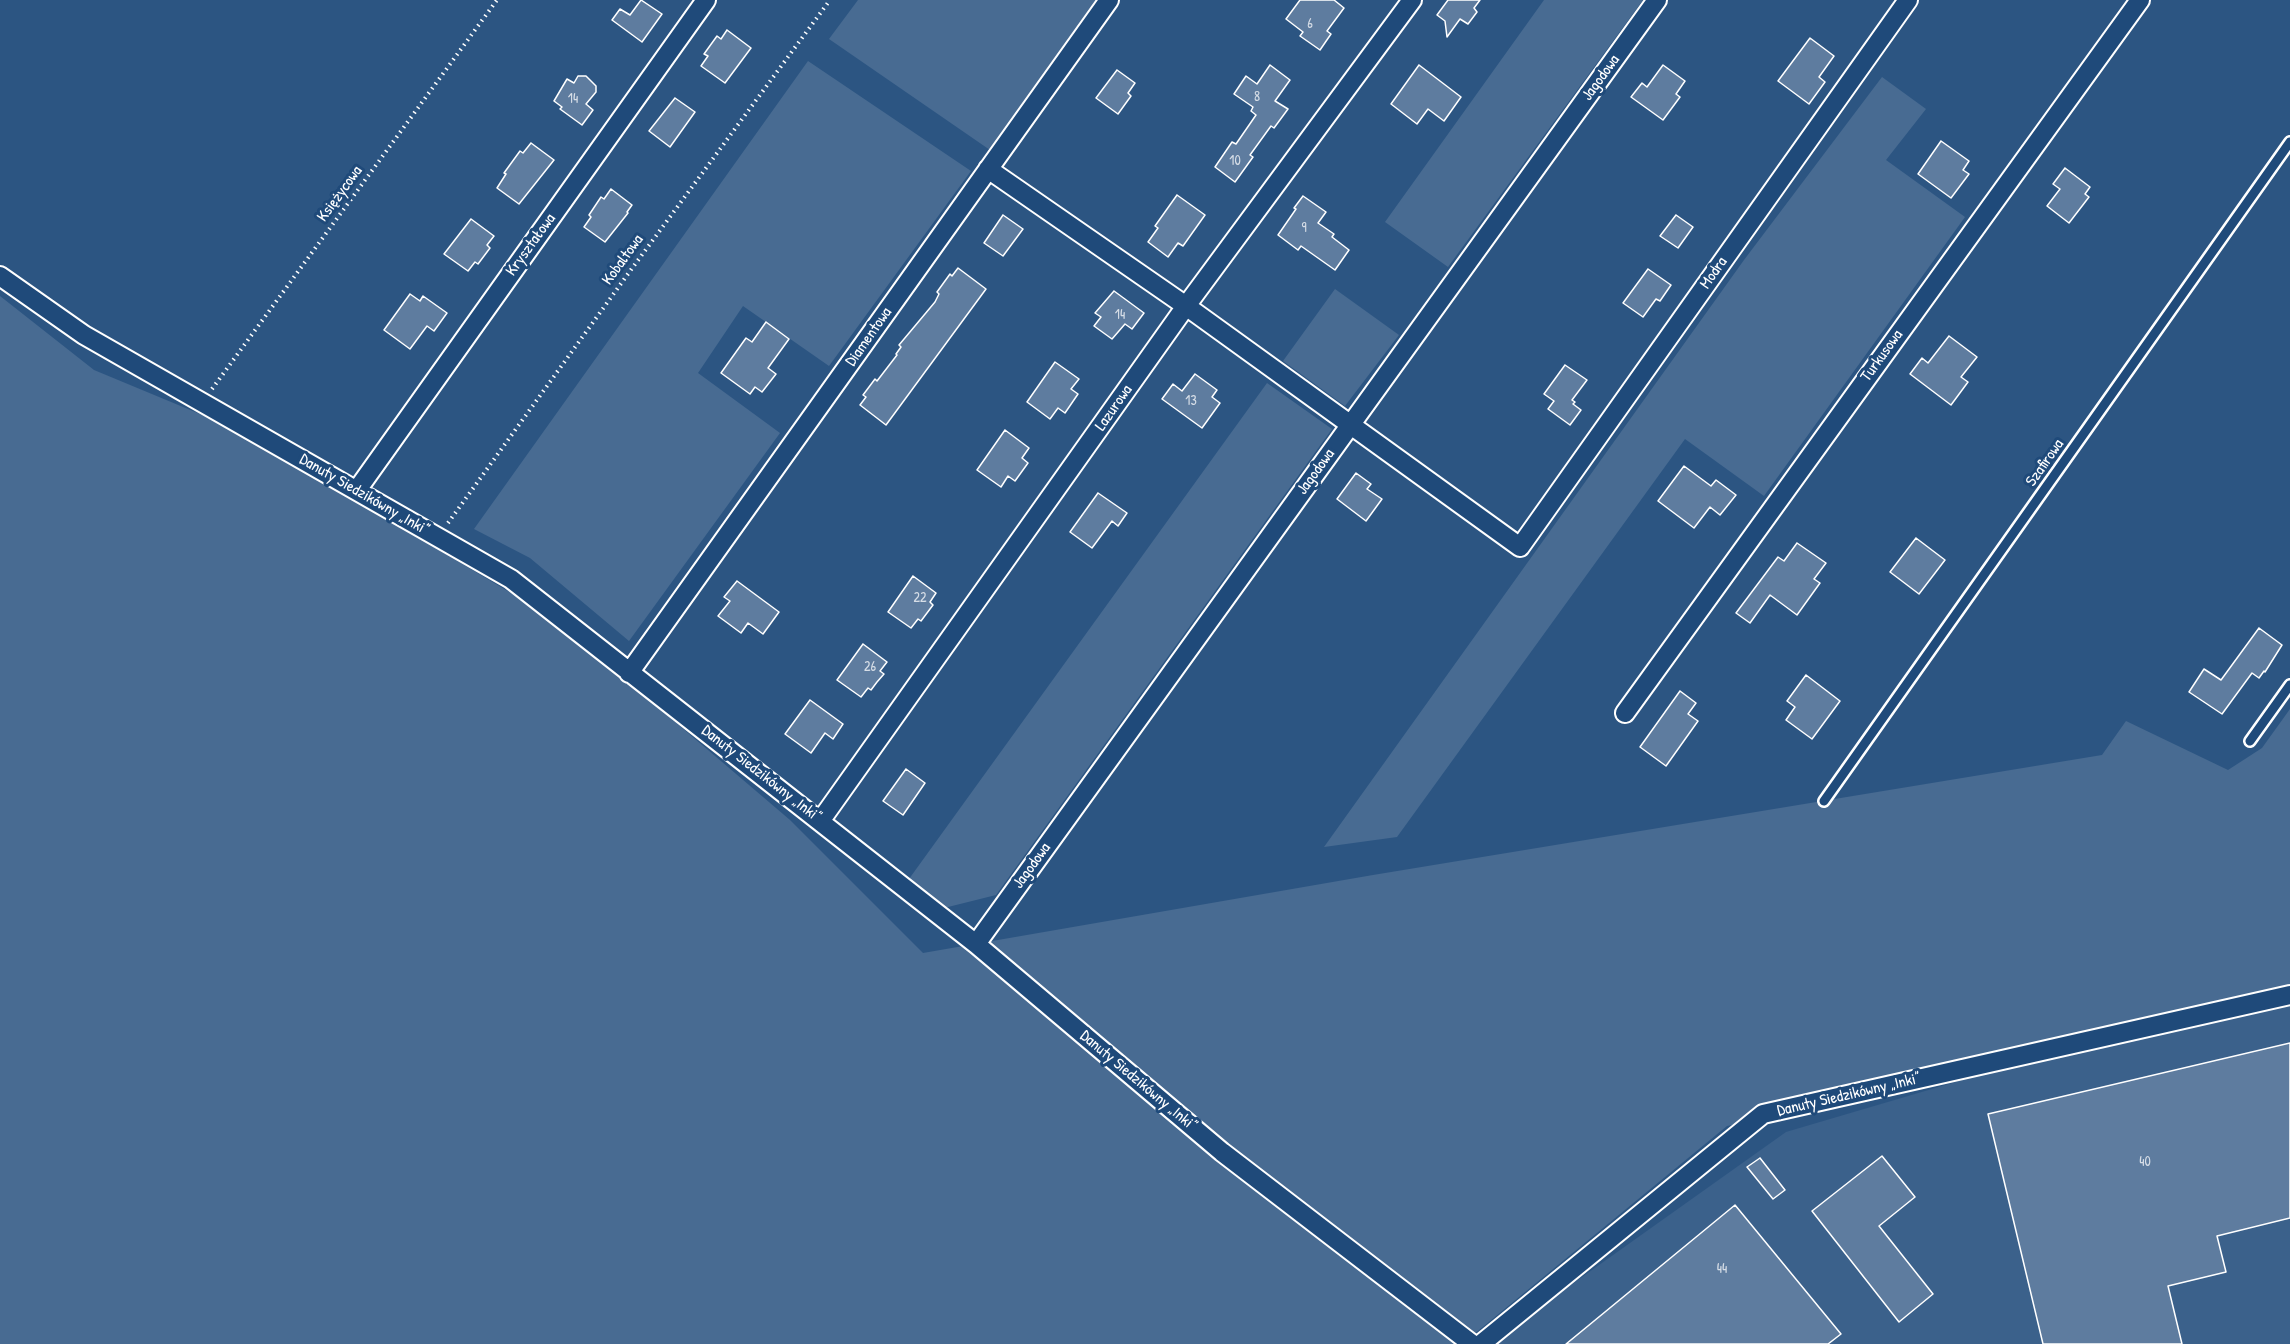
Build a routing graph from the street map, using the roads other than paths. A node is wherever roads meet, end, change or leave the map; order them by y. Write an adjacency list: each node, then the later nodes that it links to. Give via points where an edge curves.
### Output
1 (706, 0): 12 (street, Kryształowa)
2 (1108, 0): 8 (street, Diamentowa)
3 (1412, 0): 10 (street, Lazurowa)
4 (1657, 0): 11 (street, Jagodowa)
5 (1908, 0): 11 (street, Modra, via 1520,547)
6 (2140, 0): 15 (street, Turkusowa)
7 (2290, 142): 17 (lane, Szafirowa)
8 (988, 169): 10 (street); 13 (street, Diamentowa)
9 (0, 276): 12 (street, Danuty Siedzikówny „Inki”, via 84,335)
10 (1186, 306): 11 (street); 18 (street, Lazurowa)
11 (1350, 425): 19 (street, Jagodowa)
12 (357, 490): 13 (street, Danuty Siedzikówny „Inki”, via 512,579)
13 (629, 673): 18 (street, Danuty Siedzikówny „Inki”)
14 (2290, 685): 16 (lane)
15 (1625, 713)
16 (2250, 741)
17 (1824, 801)
18 (820, 820): 19 (street, Danuty Siedzikówny „Inki”)
19 (976, 944): 21 (street, Danuty Siedzikówny „Inki”, via 1222,1152)
20 (2290, 995): 22 (street, Danuty Siedzikówny „Inki”, via 1763,1114)
21 (1472, 1344)
22 (1481, 1344)

